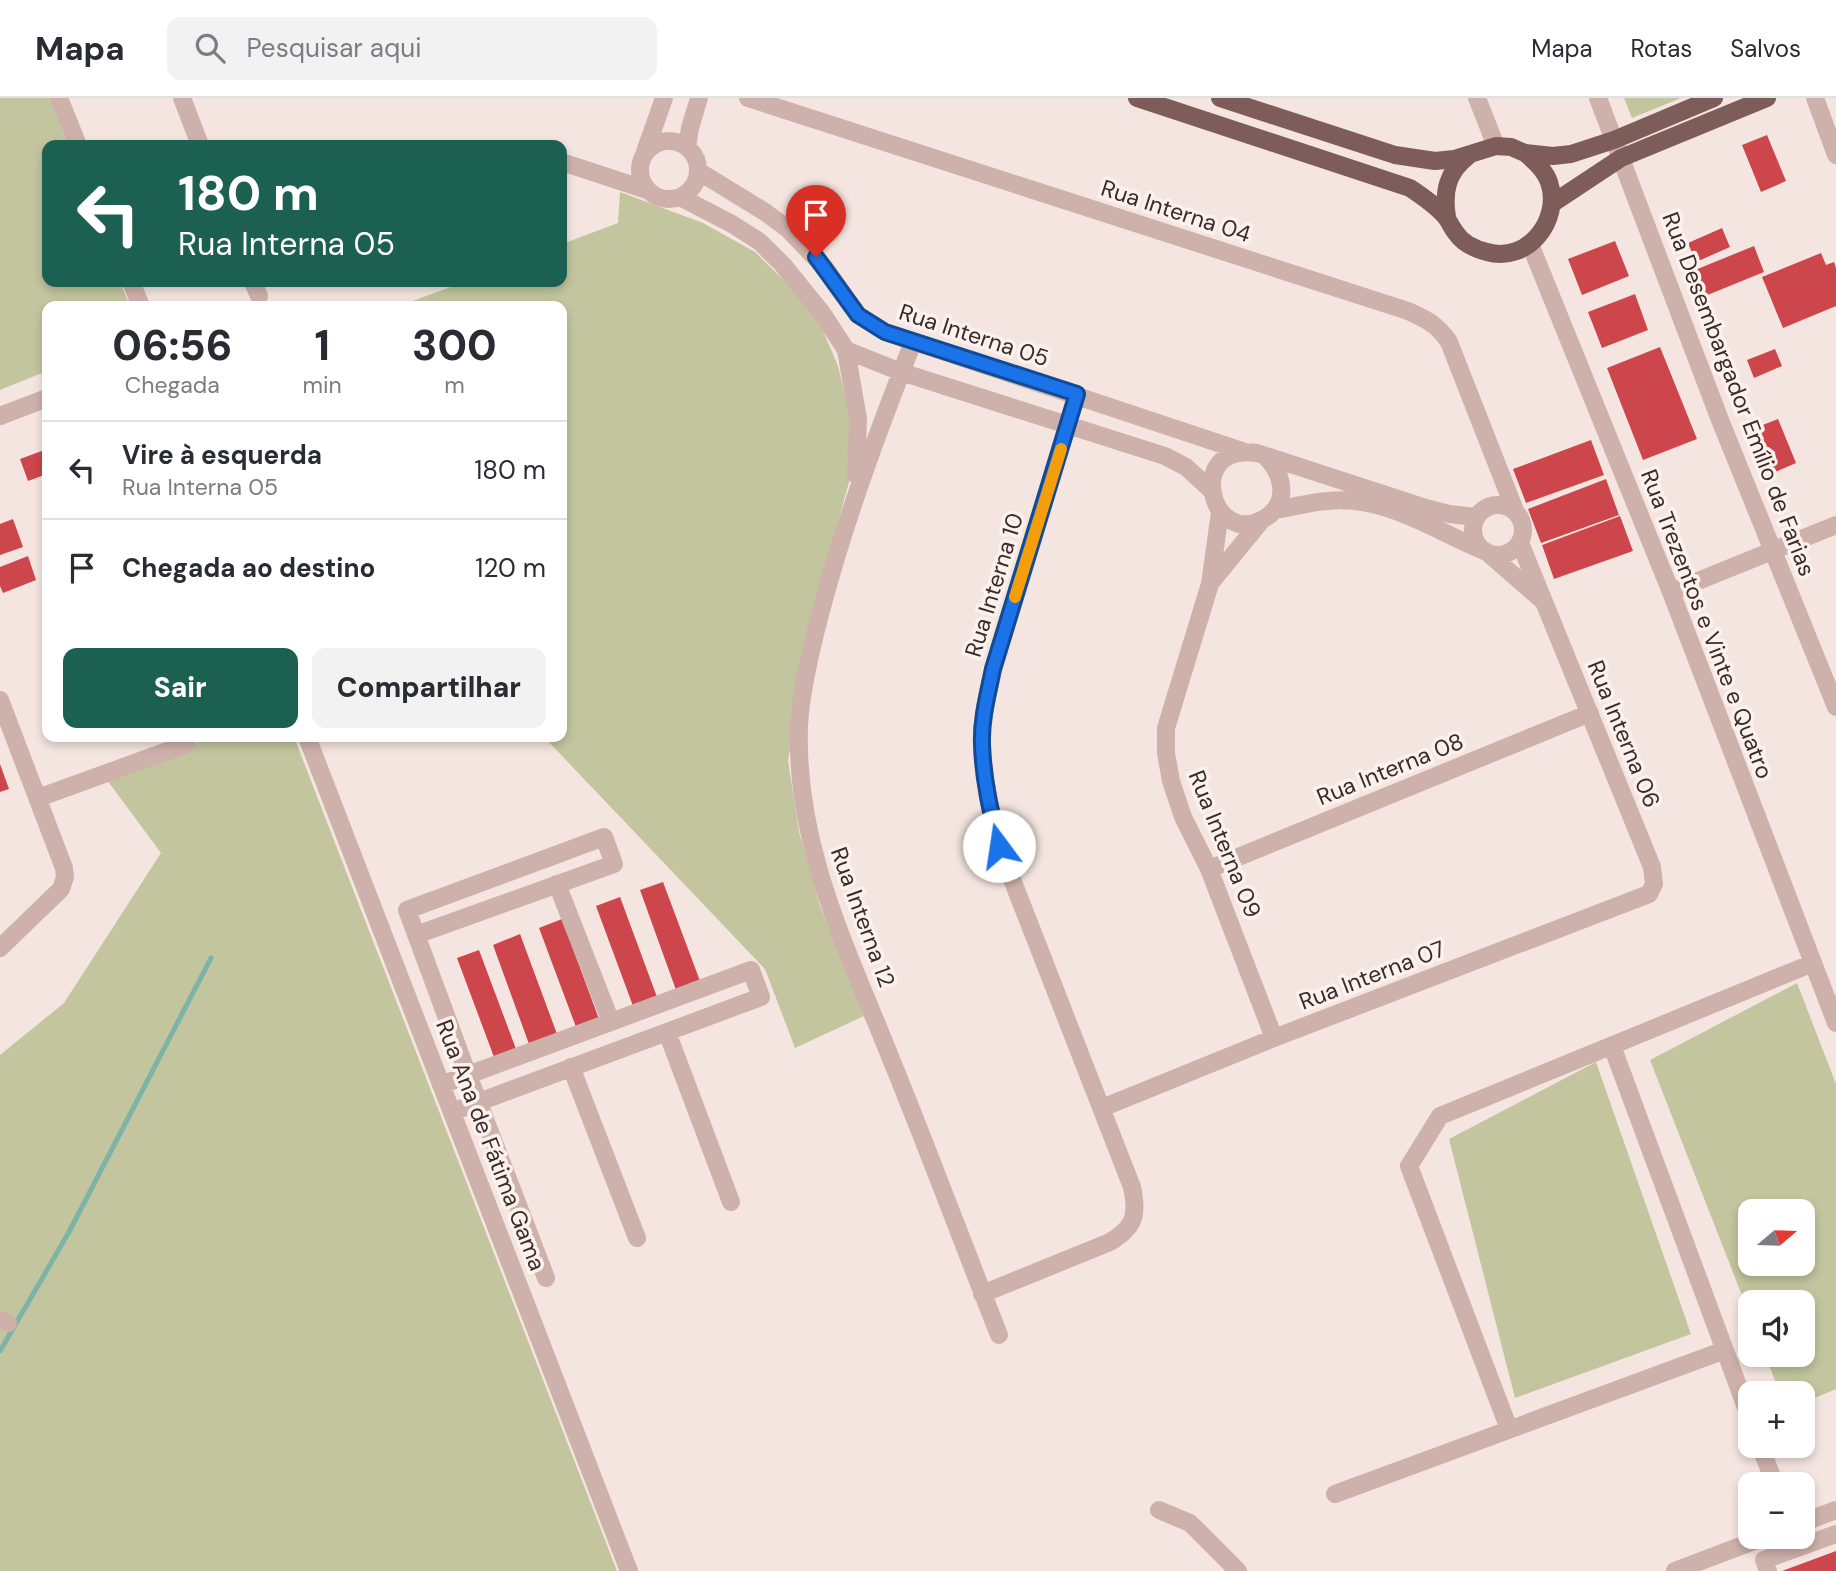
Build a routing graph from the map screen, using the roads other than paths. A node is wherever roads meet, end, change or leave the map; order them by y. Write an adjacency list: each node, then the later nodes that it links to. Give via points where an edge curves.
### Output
1 (59, 98): 13 (street)
2 (183, 98): 14 (street)
3 (664, 98): 18 (street)
4 (699, 98): 17 (street)
5 (748, 98): 39 (street, Rua Interna 04, via 1428,320 1449,342)
6 (1137, 98): 28 (main road, via 1410,188)
7 (1220, 98): 19 (main road, via 1404,158 1435,161)
8 (1477, 98): 16 (street)
9 (1598, 98): 15 (street, Rua Desembargador Emílio de Farias)
10 (1714, 98): 15 (main road)
11 (1767, 98): 22 (main road)
12 (1815, 98): 21 (street)
13 (76, 140)
14 (198, 140)
15 (1614, 140): 20 (main road, via 1571,154); 22 (street, Rua Desembargador Emílio de Farias)
16 (1496, 146): 19 (main road); 20 (main road)
17 (687, 147): 18 (street, via 665,141); 24 (street)
18 (645, 152): 25 (street, via 639,165)
19 (1473, 152): 28 (main road, via 1448,180)
20 (1525, 153): 27 (main road, via 1549,182)
21 (1836, 155)
22 (1621, 158): 27 (main road); 48 (street, Rua Desembargador Emílio de Farias)
23 (567, 164): 25 (street)
24 (698, 171): 26 (street, via 692,187); 30 (street, Rua Interna 05, via 765,212 797,238 858,315)
25 (647, 190): 26 (street, via 662,198)
26 (680, 197): 31 (street, via 760,242 822,313)
27 (1553, 204): 29 (main road, via 1542,232)
28 (1447, 217): 29 (main road, via 1457,235 1472,248 1511,253)
29 (1530, 244): 51 (street, Rua Trezentos e Vinte e Quatro)
30 (913, 342): 32 (street, Rua Interna 12); 33 (street, Rua Interna 05)
31 (846, 350): 32 (street); 41 (street, Rua Interna 12, via 858,419)
32 (901, 372): 36 (street); 41 (street, Rua Interna 12)
33 (1077, 394): 36 (street, Rua Interna 10); 37 (street, Rua Interna 05)
34 (42, 400): 35 (street)
35 (0, 416)
36 (1069, 425): 40 (street, via 1165,456 1186,467); 75 (street, Rua Interna 10, via 993,669 982,743 989,807 999,846)
37 (1245, 452): 38 (street); 40 (street, via 1234,454 1216,468)
38 (1267, 458): 43 (street, via 1437,511); 45 (street, via 1282,488)
39 (1499, 470): 43 (street); 44 (street, Rua Interna 04)
40 (1211, 490): 42 (street)
41 (853, 499): 80 (street, Rua Interna 12, via 812,645 799,725 802,803 833,919)
42 (1220, 512): 45 (street, via 1241,523); 50 (street, Rua Interna 09)
43 (1480, 513): 44 (street, via 1496,505); 49 (street, via 1473,528 1475,540)
44 (1517, 513): 47 (street, via 1523,533)
45 (1268, 515): 49 (street, via 1330,500 1358,502 1397,511); 50 (street, Rua Interna 09)
46 (1836, 525): 48 (street)
47 (1520, 543): 49 (street, via 1502,555); 52 (street, Rua Interna 06)
48 (1774, 549): 51 (street); 54 (street, Rua Desembargador Emílio de Farias)
49 (1485, 551): 52 (street, Rua Interna 06)
50 (1210, 584): 59 (street, Rua Interna 09, via 1166,728 1171,781)
51 (1671, 592): 64 (street, Rua Trezentos e Vinte e Quatro)
52 (1545, 603): 55 (street, Rua Interna 06)
53 (0, 700): 58 (street)
54 (1836, 707)
55 (1590, 713): 59 (street, Rua Interna 08); 61 (street, Rua Interna 06, via 1652,867)
56 (186, 742): 58 (street)
57 (309, 742): 73 (street, Rua Ana de Fátima Gama)
58 (38, 798): 63 (street, via 64,868 64,884)
59 (1209, 869): 69 (street, Rua Interna 09)
60 (557, 884): 62 (street); 62 (street, via 614,864 604,837 407,910); 66 (street)
61 (1654, 884): 69 (street, Rua Interna 07, via 1642,898)
62 (416, 935): 72 (street)
63 (0, 948)
64 (1813, 963): 65 (street, Rua Trezentos e Vinte e Quatro); 70 (street)
65 (1831, 997): 67 (street, Rua Trezentos e Vinte e Quatro)
66 (611, 1022): 68 (street, via 751,970 761,997); 72 (street)
67 (1836, 1023)
68 (667, 1031): 71 (street); 77 (street)
69 (1274, 1038): 75 (street, Rua Interna 07)
70 (1612, 1045): 82 (street); 84 (street, via 1440,1116 1409,1166)
71 (571, 1068): 74 (street); 78 (street)
72 (468, 1074): 73 (street); 74 (street)
73 (441, 1085): 76 (street, Rua Ana de Fátima Gama)
74 (478, 1102): 76 (street); 79 (street)
75 (1102, 1108): 80 (street, Rua Interna 10, via 1135,1203 1125,1233)
76 (452, 1112): 92 (street, Rua Ana de Fátima Gama)
77 (731, 1202)
78 (637, 1238)
79 (546, 1279)
80 (982, 1294): 81 (street, Rua Interna 12)
81 (999, 1335)
82 (1725, 1350): 83 (street); 84 (street)
83 (1738, 1385)
84 (1509, 1429): 85 (street)
85 (1335, 1493)
86 (1159, 1510): 93 (street, via 1190,1523)
87 (1836, 1510): 88 (street)
88 (1815, 1518)
89 (1836, 1534): 91 (street)
90 (1738, 1547): 94 (street)
91 (1766, 1566)
92 (629, 1571)
93 (1238, 1571)
94 (1675, 1571)

